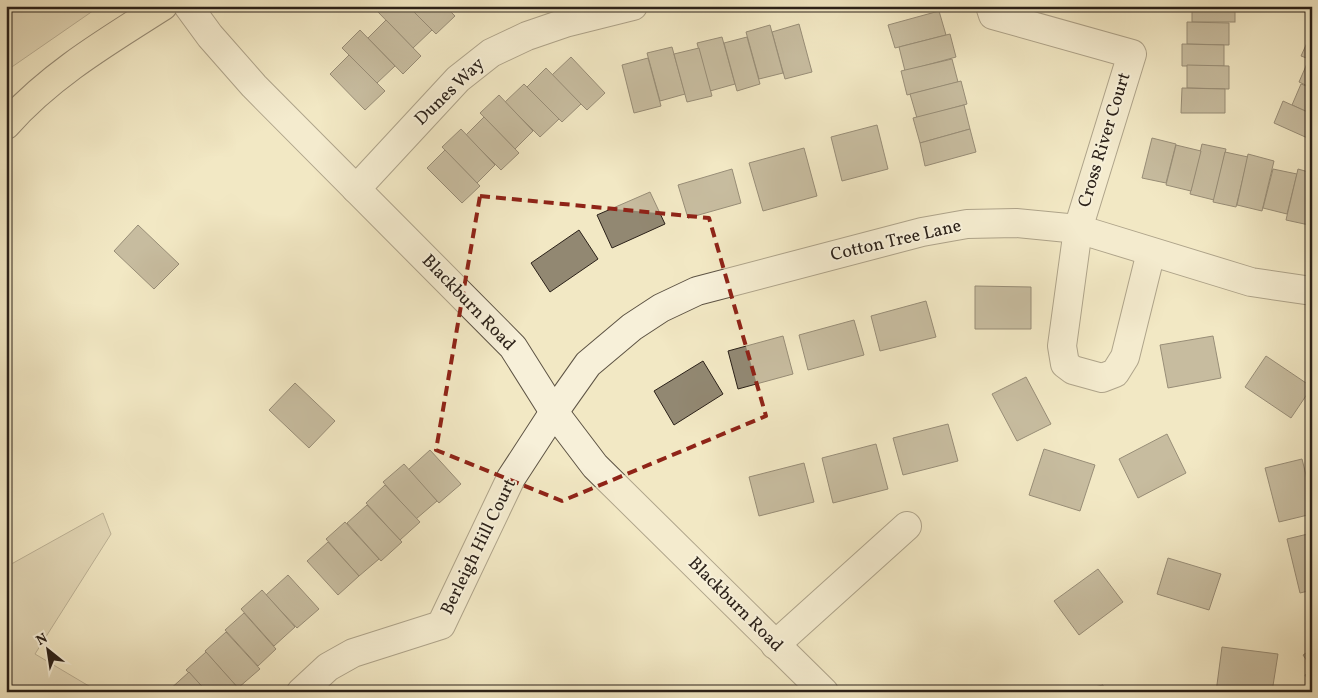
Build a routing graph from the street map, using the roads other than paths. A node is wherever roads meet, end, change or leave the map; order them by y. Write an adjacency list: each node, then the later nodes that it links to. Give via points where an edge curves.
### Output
1 (163, 6): 6 (highway, via 96,48 51,82)
2 (188, 6): 7 (street, Blackburn Road, via 250,82)
3 (633, 6): 5 (street, Dunes Way)
4 (990, 6): 8 (street, Cross River Court, via 992,15 1132,54)
5 (564, 15): 7 (street, Dunes Way, via 491,53 458,79)
6 (6, 125)
7 (356, 189): 11 (street, Blackburn Road, via 513,347)
8 (1078, 229): 9 (street, Cotton Tree Lane); 9 (street, via 1062,346 1065,364 1073,370 1102,378 1114,373 1125,357); 11 (street, Cotton Tree Lane, via 1016,223 967,224 922,232 697,291 661,308 632,327 588,364)
9 (1151, 252): 10 (street, Cotton Tree Lane, via 1251,282)
10 (1312, 292)
11 (554, 412): 13 (street, Blackburn Road, via 595,466); 14 (street, Berleigh Hill Court, via 511,478 441,624 353,653 328,666)
12 (907, 526): 13 (street)
13 (776, 645): 15 (street, Blackburn Road)
14 (301, 692)
15 (824, 692)

